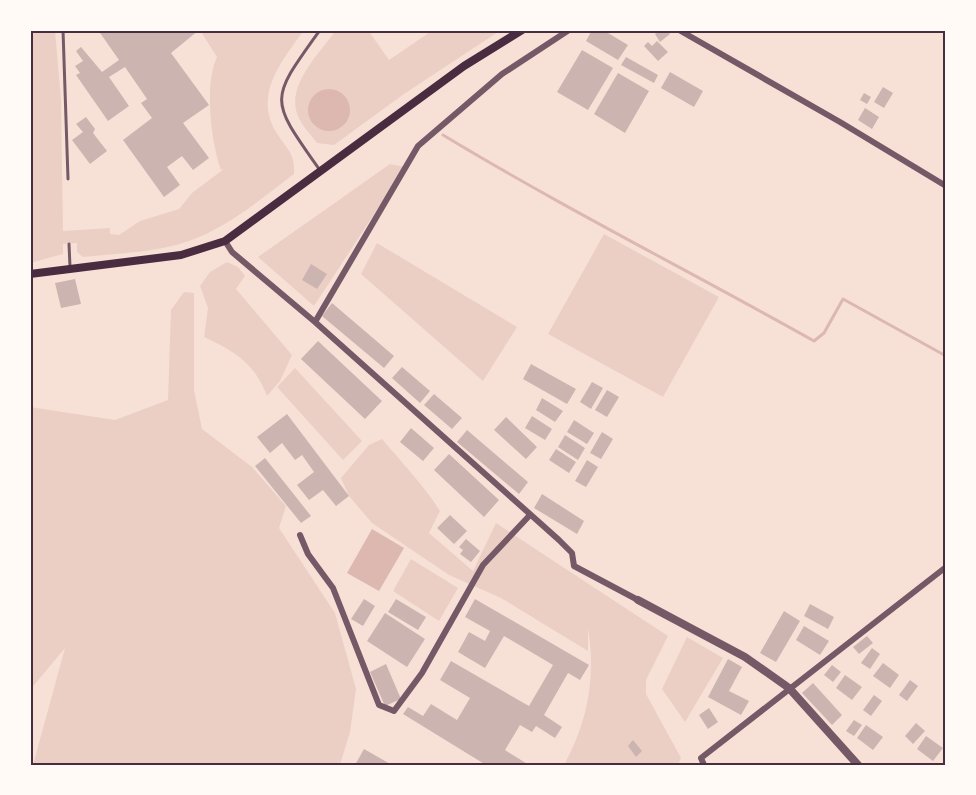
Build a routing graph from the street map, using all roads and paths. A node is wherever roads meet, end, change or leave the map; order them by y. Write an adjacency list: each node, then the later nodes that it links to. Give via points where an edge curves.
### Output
1 (63, 30): 7 (lane)
2 (320, 30): 6 (lane, via 285,79 281,108 288,126)
3 (522, 30): 6 (main road, via 464,66)
4 (569, 30): 13 (street, via 502,74 418,146)
5 (679, 30): 8 (street)
6 (320, 171): 9 (main road)
7 (68, 179)
8 (946, 186)
9 (225, 241): 11 (main road, via 181,255 129,264); 13 (street, via 232,252)
10 (69, 244): 11 (lane)
11 (70, 267): 12 (main road)
12 (30, 274)
13 (315, 322): 14 (street)
14 (530, 515): 15 (street, via 483,565 422,673 394,711 379,705 333,588 308,554); 17 (street, via 572,554 574,566)
15 (300, 535)
16 (946, 567): 18 (street)
17 (638, 600): 18 (street, via 745,657)
18 (789, 688): 19 (street, via 701,758); 20 (street)
19 (704, 765)
20 (858, 765)

